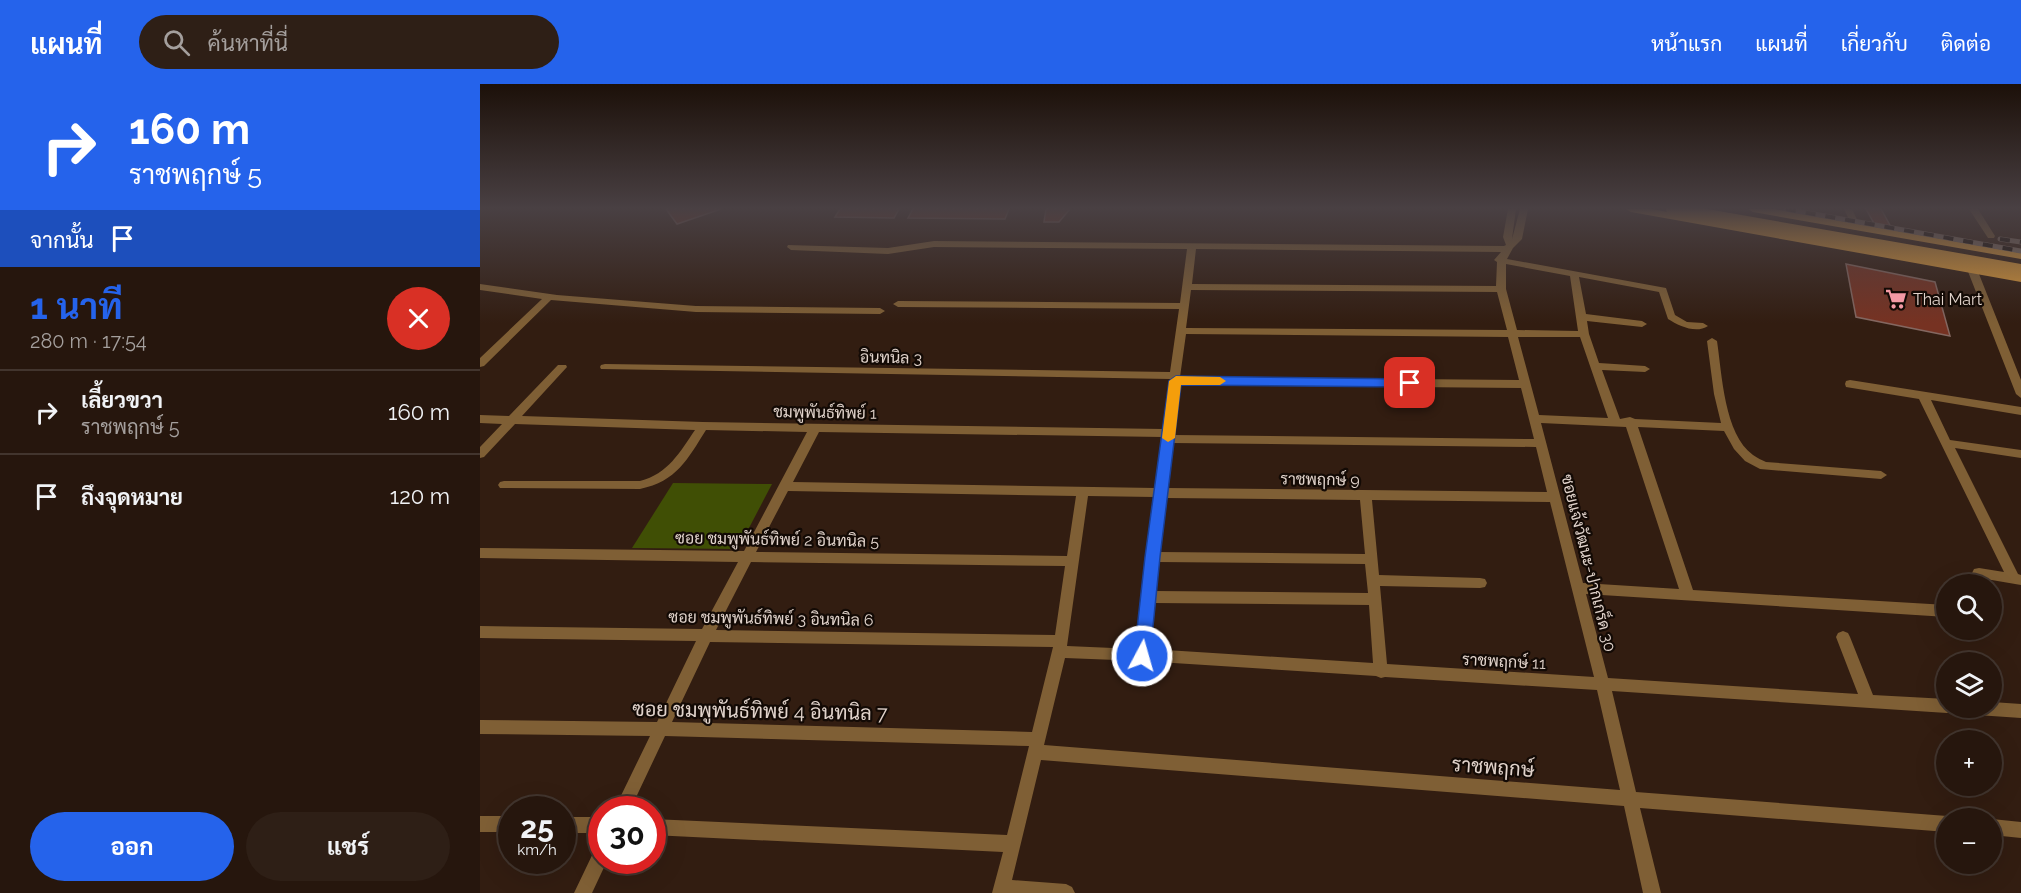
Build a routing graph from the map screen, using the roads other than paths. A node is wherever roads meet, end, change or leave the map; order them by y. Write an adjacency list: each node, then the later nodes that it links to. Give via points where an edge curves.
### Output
1 (1192, 246): 19 (street)
2 (1510, 246): 12 (street)
3 (791, 247): 4 (street, via 888,251)
4 (916, 247)
5 (1843, 247): 10 (main road)
6 (1865, 247): 10 (main road)
7 (1888, 247): 15 (main road, bridge)
8 (1927, 247): 13 (main road)
9 (1967, 247): 11 (main road)
10 (1867, 251): 14 (main road)
11 (2021, 256)
12 (1500, 260): 16 (street); 20 (street, ซอยแจ้งวัฒนะ-ปากเกร็ด 30)
13 (2021, 263)
14 (1972, 270): 17 (main road); 40 (street)
15 (2021, 270)
16 (1574, 274): 25 (street); 27 (street, via 1663,290 1671,317 1685,325)
17 (2021, 278)
18 (480, 287): 21 (street)
19 (1187, 287): 20 (street); 23 (street)
20 (1501, 289): 29 (street, ซอยแจ้งวัฒนะ-ปากเกร็ด 30)
21 (549, 297): 24 (street, via 723,311); 32 (street)
22 (898, 304): 23 (street)
23 (1185, 306): 28 (street)
24 (880, 311)
25 (1581, 317): 26 (street); 30 (street)
26 (1642, 324)
27 (1703, 326)
28 (1182, 331): 29 (street); 37 (street)
29 (1513, 333): 30 (street); 38 (street, ซอยแจ้งวัฒนะ-ปากเกร็ด 30)
30 (1584, 334): 33 (street)
31 (1712, 341): 49 (street)
32 (480, 364)
33 (1594, 366): 36 (street); 46 (street)
34 (562, 368): 45 (street)
35 (605, 368): 37 (street, อินทนิล 3)
36 (1645, 369)
37 (1176, 378): 38 (street, อินทนิล 3); 51 (street)
38 (1527, 384): 44 (street, ซอยแจ้งวัฒนะ-ปากเกร็ด 30)
39 (1850, 384): 41 (street)
40 (2021, 394)
41 (1923, 396): 42 (street); 52 (street)
42 (2021, 411)
43 (481, 419): 45 (street, ชมพูพันธ์ทิพย์ 1)
44 (1535, 419): 46 (street); 53 (street, ซอยแจ้งวัฒนะ-ปากเกร็ด 30)
45 (513, 420): 48 (street, ชมพูพันธ์ทิพย์ 1); 54 (street)
46 (1615, 421): 47 (street)
47 (1630, 421): 49 (street); 73 (street)
48 (703, 426): 50 (street, ชมพูพันธ์ทิพย์ 1); 57 (street, via 669,475 656,483)
49 (1726, 427): 56 (street, via 1741,451 1756,464)
50 (815, 428): 51 (street, ชมพูพันธ์ทิพย์ 1); 58 (street)
51 (1169, 436): 53 (street, ชมพูพันธ์ทิพย์ 1); 60 (street)
52 (1946, 442): 55 (street); 70 (street)
53 (1541, 443): 62 (street, ซอยแจ้งวัฒนะ-ปากเกร็ด 30)
54 (480, 454)
55 (2021, 454)
56 (1881, 475)
57 (504, 485)
58 (784, 486): 59 (street, ราชพฤกษ์ 9); 64 (street)
59 (1083, 491): 60 (street, ราชพฤกษ์ 9); 67 (street)
60 (1162, 494): 61 (street, ราชพฤกษ์ 9); 65 (street)
61 (1366, 496): 62 (street, ราชพฤกษ์ 9); 66 (street)
62 (1555, 497): 72 (street, ซอยแจ้งวัฒนะ-ปากเกร็ด 30)
63 (480, 553): 64 (street, ซอย ชมพูพันธ์ทิพย์ 2 อินทนิล 5)
64 (748, 555): 67 (street, ซอย ชมพูพันธ์ทิพย์ 2 อินทนิล 5); 78 (street)
65 (1152, 557): 66 (street); 74 (street)
66 (1372, 560): 69 (street)
67 (1074, 561): 80 (street)
68 (1978, 573): 70 (street)
69 (1374, 580): 71 (street); 75 (street)
70 (2018, 580)
71 (1480, 583)
72 (1578, 588): 73 (street); 83 (street, ซอยแจ้งวัฒนะ-ปากเกร็ด 30)
73 (1688, 595): 76 (street)
74 (1148, 597): 75 (street); 81 (street)
75 (1376, 599): 82 (street)
76 (1936, 610)
77 (480, 632): 78 (street, ซอย ชมพูพันธ์ทิพย์ 3 อินทนิล 6)
78 (706, 635): 80 (street, ซอย ชมพูพันธ์ทิพย์ 3 อินทนิล 6); 89 (street)
79 (1843, 637): 84 (street)
80 (1060, 646): 81 (street, ราชพฤกษ์ 11); 90 (street)
81 (1142, 656): 82 (street, ราชพฤกษ์ 11)
82 (1381, 672): 83 (street, ราชพฤกษ์ 11)
83 (1603, 685): 84 (street, ราชพฤกษ์ 11); 92 (street, ซอยแจ้งวัฒนะ-ปากเกร็ด 30)
84 (1868, 701): 85 (street, ราชพฤกษ์ 11)
85 (1936, 705)
86 (2002, 710): 87 (street)
87 (2021, 711)
88 (480, 728): 89 (street, ซอย ชมพูพันธ์ทิพย์ 4 อินทนิล 7)
89 (662, 729): 90 (street, ซอย ชมพูพันธ์ทิพย์ 4 อินทนิล 7); 91 (street)
90 (1037, 746): 92 (street, ราชพฤกษ์); 99 (street)
91 (629, 796)
92 (1630, 799): 93 (street, ราชพฤกษ์); 104 (street, ซอยแจ้งวัฒนะ-ปากเกร็ด 30)
93 (1936, 823)
94 (480, 824): 95 (street)
95 (498, 824)
96 (666, 828): 99 (street)
97 (2002, 828): 98 (street)
98 (2021, 830)
99 (1013, 844): 101 (street)
100 (592, 874): 102 (street)
101 (1002, 891): 103 (street)
102 (583, 893)
103 (1066, 893)
104 (1652, 893)

